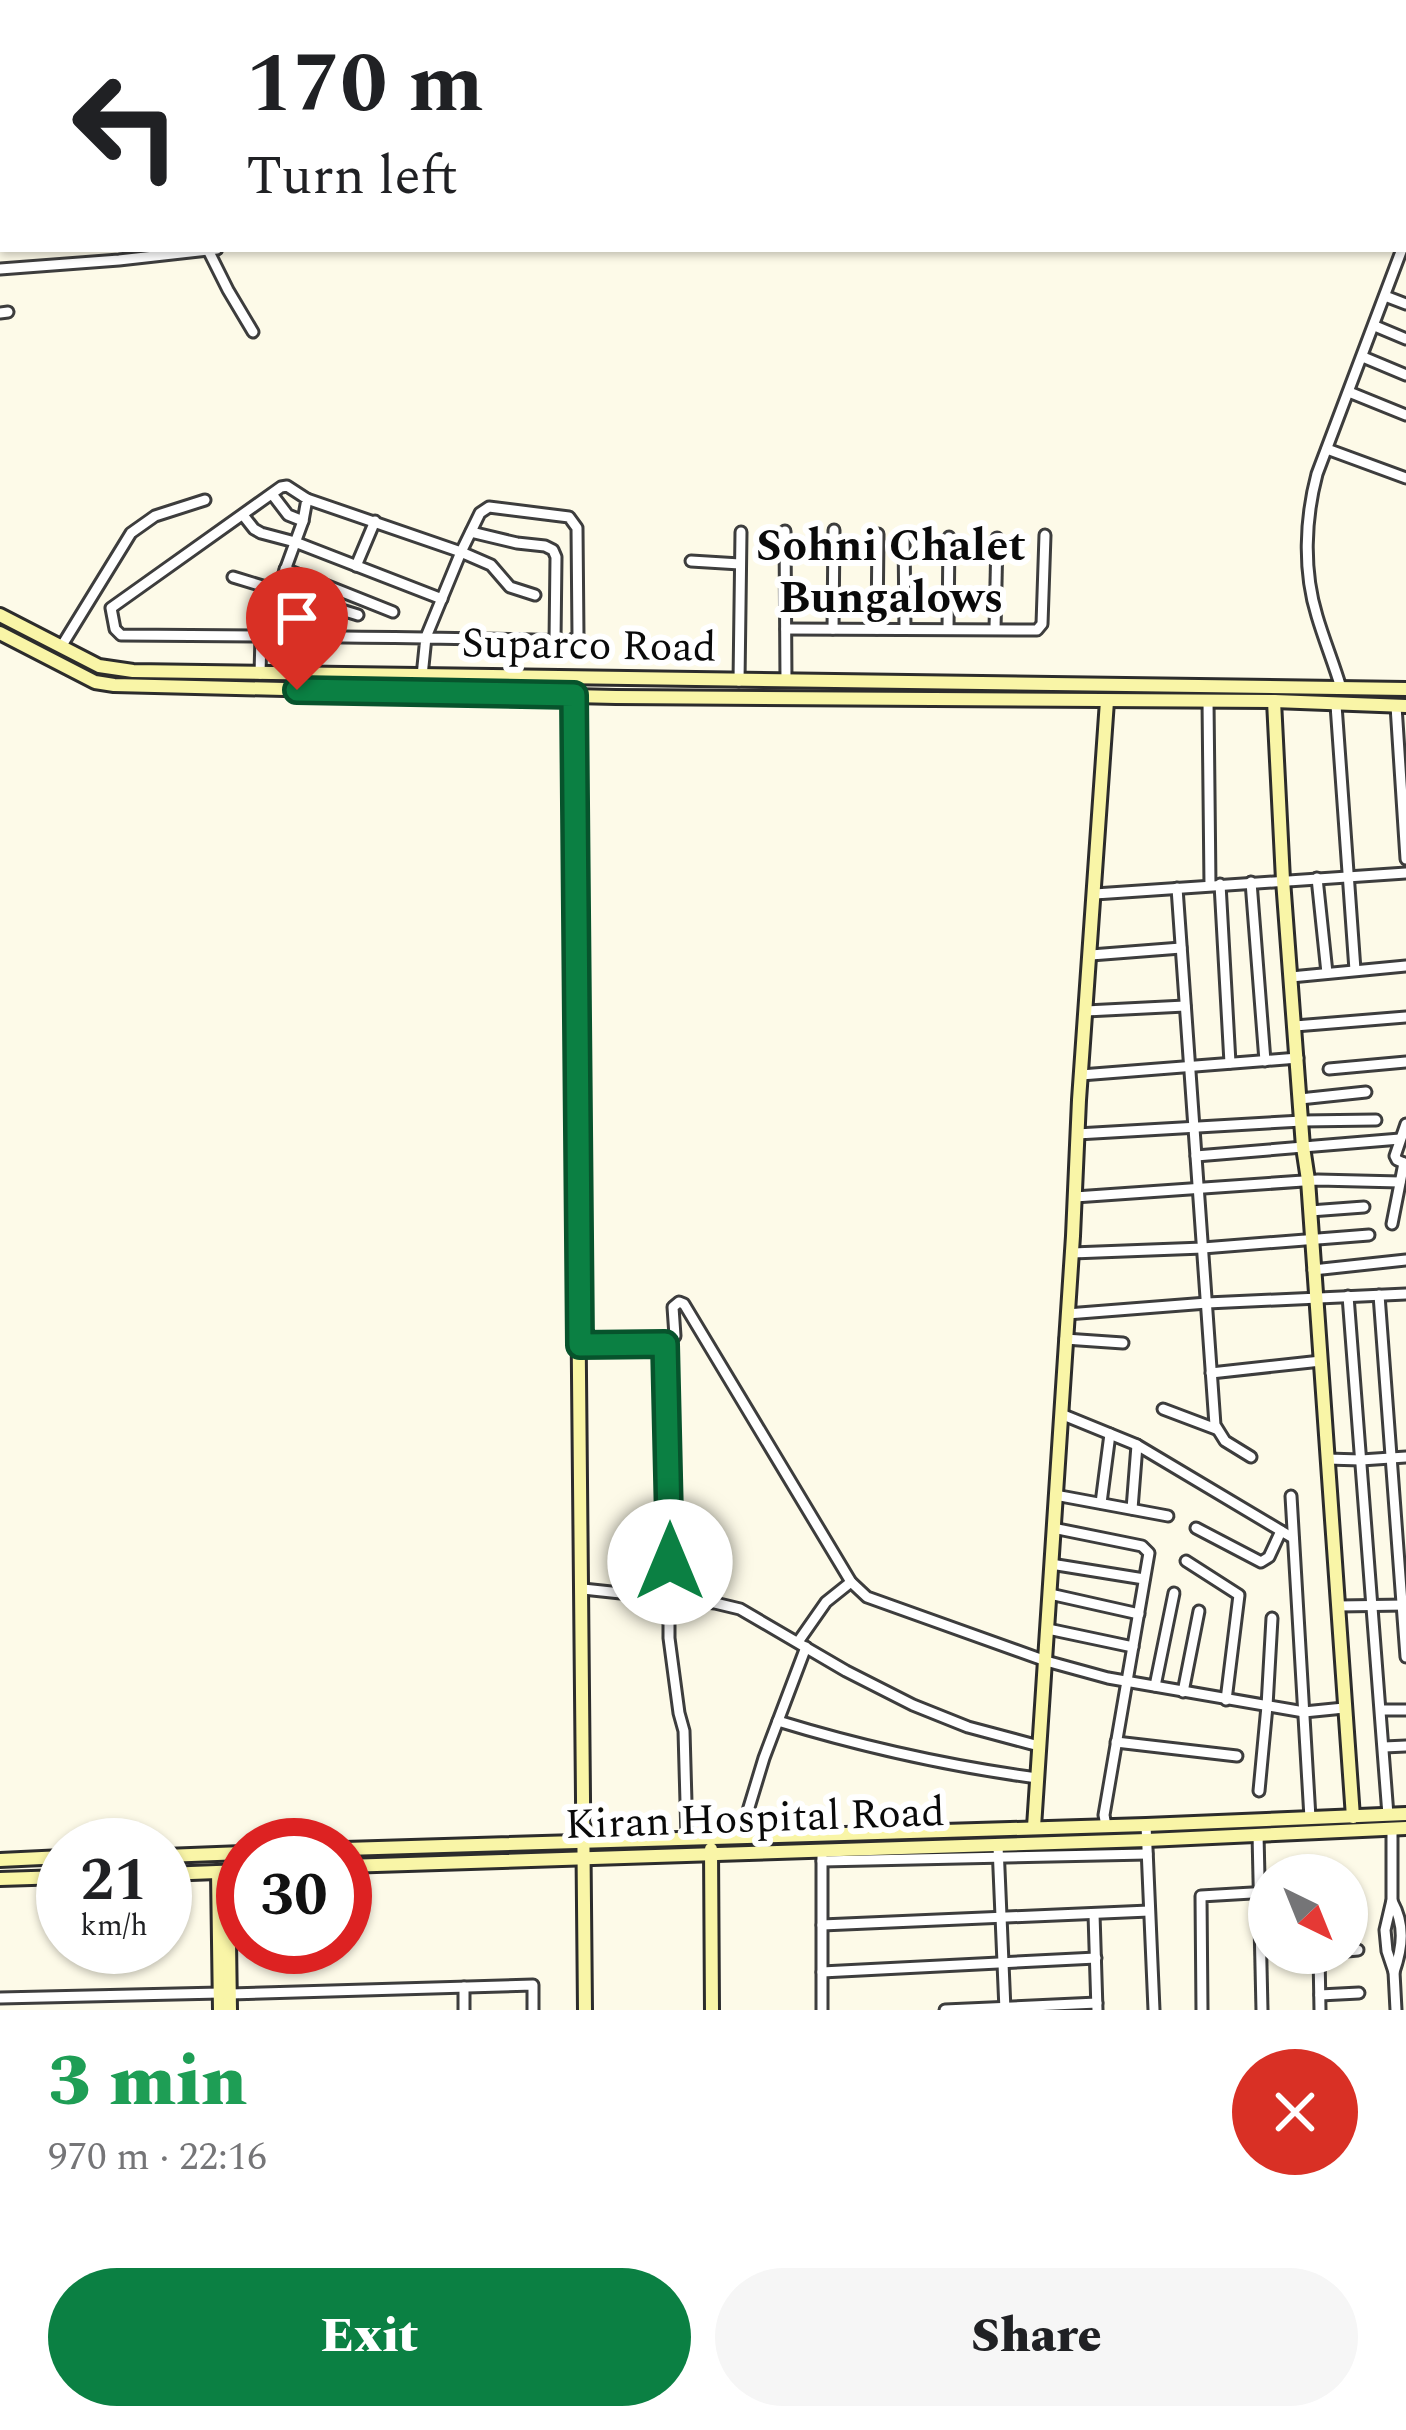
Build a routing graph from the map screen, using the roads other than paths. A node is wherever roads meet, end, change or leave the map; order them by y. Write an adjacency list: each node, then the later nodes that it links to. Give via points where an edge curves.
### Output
1 (74, 252): 6 (street)
2 (169, 252): 5 (street)
3 (209, 252): 11 (street)
4 (1401, 252): 8 (street)
5 (118, 255): 6 (street)
6 (75, 263): 7 (street)
7 (0, 269)
8 (1385, 296): 9 (street); 10 (street)
9 (1406, 304)
10 (1375, 326): 12 (street); 13 (street)
11 (253, 332)
12 (1406, 339)
13 (1363, 357): 14 (street); 15 (street)
14 (1406, 375)
15 (1349, 392): 16 (street); 17 (street)
16 (1406, 415)
17 (1327, 449): 18 (street); 64 (street, via 1310,503 1307,567)
18 (1406, 478)
19 (272, 494): 21 (street, via 284,486); 22 (street); 23 (street)
20 (206, 500): 57 (street, via 131,533)
21 (308, 500): 23 (street); 24 (street)
22 (243, 515): 34 (street, via 261,533); 54 (street, via 110,610 121,635)
23 (303, 521): 34 (street)
24 (375, 521): 35 (street); 38 (street)
25 (834, 530): 49 (street)
26 (785, 531): 47 (street)
27 (471, 532): 35 (street); 56 (street, via 553,550); 56 (street, via 489,507 562,514 574,523 578,636)
28 (741, 532): 37 (street)
29 (878, 533): 50 (street)
30 (904, 534): 51 (street)
31 (1046, 535): 48 (street, via 1040,628)
32 (949, 537): 52 (street)
33 (997, 538): 48 (street)
34 (295, 542): 38 (street); 39 (street)
35 (461, 552): 42 (street); 43 (street)
36 (691, 562): 37 (street)
37 (740, 564): 60 (street)
38 (356, 566): 43 (street)
39 (285, 569): 41 (street); 44 (street)
40 (233, 577): 41 (street)
41 (278, 591): 46 (street); 54 (street)
42 (535, 595)
43 (442, 599): 55 (street)
44 (393, 612)
45 (0, 615): 57 (main road, Suparco Road)
46 (358, 615)
47 (786, 628): 49 (street); 61 (street)
48 (994, 628): 52 (street)
49 (833, 629): 50 (street)
50 (878, 629): 51 (street)
51 (904, 629): 52 (street)
52 (948, 629)
53 (0, 633): 62 (main road, Suparco Road, via 114,685)
54 (261, 636): 55 (street); 58 (street)
55 (426, 638): 56 (street); 59 (street)
56 (555, 641)
57 (61, 646): 58 (main road, Suparco Road, via 114,669)
58 (260, 674): 59 (main road, Suparco Road)
59 (422, 676): 62 (main road, Suparco Road)
60 (739, 681): 61 (main road, Suparco Road); 62 (main road, Suparco Road)
61 (786, 681): 63 (main road, Suparco Road)
62 (452, 684): 67 (main road, Suparco Road)
63 (882, 684): 66 (main road, Suparco Road); 68 (main road)
64 (1341, 688): 65 (main road, Suparco Road); 66 (main road, Suparco Road)
65 (1406, 689)
66 (1255, 694): 70 (main road, Suparco Road); 71 (main road, Suparco Road)
67 (574, 695): 68 (main road, Suparco Road); 133 (main road)
68 (883, 699): 69 (main road, Suparco Road)
69 (1107, 701): 70 (main road, Suparco Road); 82 (main road)
70 (1208, 701): 80 (street)
71 (1274, 701): 72 (main road, Suparco Road); 78 (main road)
72 (1336, 705): 73 (main road, Suparco Road); 76 (street)
73 (1401, 706): 74 (street)
74 (1406, 859)
75 (1406, 873): 76 (street)
76 (1348, 876): 77 (street); 86 (street)
77 (1317, 878): 78 (street); 87 (street)
78 (1283, 880): 79 (street); 88 (main road)
79 (1251, 882): 80 (street); 94 (street)
80 (1215, 885): 81 (street); 96 (street)
81 (1177, 888): 82 (street); 83 (street)
82 (1095, 894): 84 (main road)
83 (1181, 948): 84 (street); 89 (street)
84 (1091, 955): 90 (main road)
85 (1406, 966): 86 (street)
86 (1355, 970): 87 (street)
87 (1327, 973): 88 (street)
88 (1291, 977): 92 (main road)
89 (1185, 1006): 90 (street); 97 (street)
90 (1086, 1011): 99 (main road)
91 (1406, 1018): 92 (street)
92 (1295, 1026): 93 (main road)
93 (1298, 1058): 94 (street); 101 (main road)
94 (1265, 1061): 96 (street)
95 (1406, 1062): 98 (street)
96 (1230, 1063): 97 (street)
97 (1190, 1066): 99 (street); 105 (street)
98 (1329, 1069)
99 (1081, 1075): 106 (main road)
100 (1366, 1092): 101 (street)
101 (1300, 1099): 103 (main road)
102 (1376, 1120): 103 (street)
103 (1302, 1121): 105 (street); 108 (main road)
104 (1406, 1124): 107 (street)
105 (1194, 1128): 106 (street); 109 (street)
106 (1078, 1135): 114 (main road)
107 (1400, 1139): 108 (street); 110 (street, via 1395,1158)
108 (1303, 1147): 109 (street); 111 (main road)
109 (1196, 1156): 113 (street)
110 (1405, 1164): 112 (street)
111 (1308, 1180): 112 (street); 113 (street); 116 (main road)
112 (1400, 1182): 117 (street)
113 (1198, 1188): 114 (street); 120 (street)
114 (1075, 1196): 121 (main road)
115 (1364, 1208): 116 (street)
116 (1310, 1211): 119 (main road)
117 (1392, 1224)
118 (1369, 1235): 119 (street)
119 (1311, 1240): 120 (street); 123 (main road)
120 (1203, 1248): 121 (street); 128 (street)
121 (1072, 1253): 129 (main road)
122 (1406, 1260): 123 (street)
123 (1313, 1270): 127 (main road)
124 (1406, 1294): 125 (street)
125 (1379, 1295): 126 (street); 143 (street)
126 (1348, 1296): 127 (street); 145 (street)
127 (1315, 1298): 128 (street); 134 (main road)
128 (1207, 1303): 129 (street); 135 (street)
129 (1067, 1314): 130 (main road)
130 (1066, 1339): 131 (street); 137 (main road)
131 (1123, 1343)
132 (665, 1344): 133 (street); 158 (street, via 675,1336 673,1307 682,1302); 162 (street)
133 (580, 1345): 159 (main road)
134 (1321, 1360): 135 (street); 144 (main road)
135 (1211, 1373): 138 (street)
136 (1162, 1408): 138 (street)
137 (1060, 1413): 139 (street); 146 (main road)
138 (1216, 1430): 141 (street)
139 (1111, 1434): 140 (street); 148 (street)
140 (1137, 1445): 149 (street); 153 (street)
141 (1251, 1456)
142 (1406, 1457): 143 (street)
143 (1391, 1458): 145 (street); 163 (street)
144 (1327, 1459): 145 (street); 164 (main road)
145 (1361, 1460): 165 (street)
146 (1055, 1495): 148 (street); 151 (main road)
147 (1291, 1496): 154 (street)
148 (1101, 1503): 149 (street)
149 (1132, 1509): 150 (street)
150 (1168, 1516)
151 (1053, 1528): 156 (main road); 157 (street, via 1145,1547)
152 (1196, 1528): 153 (street, via 1261,1562)
153 (1281, 1531): 154 (street)
154 (1294, 1538): 182 (street)
155 (1186, 1561): 177 (street, via 1239,1595)
156 (1052, 1564): 157 (street); 161 (main road)
157 (1144, 1579): 167 (street)
158 (851, 1582): 170 (street, via 826,1602); 173 (street, via 867,1597)
159 (584, 1589): 162 (street); 202 (main road)
160 (1174, 1593): 175 (street)
161 (1050, 1594): 167 (street); 169 (main road)
162 (670, 1599): 170 (street, via 740,1609); 200 (street)
163 (1404, 1604): 165 (street); 172 (street)
164 (1338, 1606): 165 (street); 179 (main road)
165 (1373, 1607): 180 (street)
166 (1198, 1612): 176 (street)
167 (1138, 1614): 171 (street)
168 (1271, 1618): 178 (street)
169 (1048, 1629): 171 (street); 173 (main road)
170 (802, 1644): 183 (street); 185 (street, via 913,1706)
171 (1133, 1647): 174 (street)
172 (1406, 1657)
173 (1046, 1661): 174 (street); 185 (main road)
174 (1127, 1681): 175 (street); 184 (street)
175 (1155, 1686): 176 (street)
176 (1183, 1692): 177 (street)
177 (1226, 1700): 178 (street)
178 (1268, 1706): 182 (street); 190 (street)
179 (1344, 1708): 182 (street); 192 (main road)
180 (1382, 1710): 181 (street); 187 (street)
181 (1406, 1710)
182 (1304, 1712): 193 (street)
183 (778, 1720): 189 (street, via 961,1768); 199 (street)
184 (1116, 1742): 188 (street); 196 (street)
185 (1039, 1746): 189 (main road)
186 (1406, 1746): 187 (street)
187 (1384, 1747): 194 (street)
188 (1237, 1756)
189 (1037, 1778): 197 (main road)
190 (1259, 1791)
191 (1406, 1814): 194 (main road)
192 (1353, 1817): 193 (main road); 194 (main road)
193 (1304, 1823): 194 (main road); 195 (main road, Kiran Hospital Road); 198 (main road, Kiran Hospital Road)
194 (1395, 1824): 219 (street)
195 (1146, 1825): 196 (main road, Kiran Hospital Road); 203 (street)
196 (1106, 1826): 197 (main road, Kiran Hospital Road)
197 (1034, 1827): 199 (main road, Kiran Hospital Road)
198 (1258, 1834): 203 (main road, Kiran Hospital Road); 206 (street)
199 (740, 1837): 201 (main road, Kiran Hospital Road)
200 (687, 1838): 201 (main road, Kiran Hospital Road); 202 (main road, Kiran Hospital Road)
201 (711, 1838): 208 (main road)
202 (583, 1841): 204 (main road, Kiran Hospital Road); 207 (main road)
203 (1147, 1847): 205 (main road, Kiran Hospital Road); 220 (street)
204 (372, 1848)
205 (999, 1852): 209 (main road, Kiran Hospital Road); 222 (street)
206 (1260, 1854)
207 (584, 1856): 208 (main road, Kiran Hospital Road); 213 (main road, Kiran Hospital Road); 243 (main road)
208 (711, 1856): 209 (main road, Kiran Hospital Road); 244 (main road)
209 (822, 1856): 223 (street)
210 (30, 1858): 211 (main road); 212 (main road); 214 (main road)
211 (36, 1858)
212 (0, 1860)
213 (372, 1865)
214 (30, 1878): 215 (main road); 216 (main road)
215 (36, 1878)
216 (0, 1879)
217 (1248, 1893): 248 (street, via 1201,1896)
218 (1406, 1899): 219 (street)
219 (1392, 1900): 224 (street); 228 (street, via 1385,1930)
220 (1149, 1911): 221 (street); 247 (street)
221 (1094, 1914): 222 (street); 225 (street)
222 (1001, 1918): 223 (street); 226 (street)
223 (822, 1925): 227 (street)
224 (1404, 1941): 228 (street)
225 (1096, 1958): 226 (street); 237 (street)
226 (1003, 1963): 227 (street); 238 (street)
227 (822, 1972): 245 (street)
228 (1394, 1972): 251 (street)
229 (225, 1974): 233 (main road)
230 (1263, 1974): 249 (street)
231 (1320, 1974): 235 (street)
232 (464, 1987): 233 (street); 241 (street); 242 (street, via 533,1985)
233 (225, 1994): 236 (street); 239 (main road); 240 (main road)
234 (1359, 1994): 235 (street)
235 (1320, 1995): 250 (street)
236 (0, 1998)
237 (1097, 2006): 238 (street)
238 (1005, 2008): 246 (street)
239 (220, 2010)
240 (230, 2010)
241 (464, 2010)
242 (533, 2010)
243 (585, 2010)
244 (712, 2010)
245 (822, 2010)
246 (945, 2010)
247 (1154, 2010)
248 (1202, 2010)
249 (1262, 2010)
250 (1320, 2010)
251 (1396, 2010)

